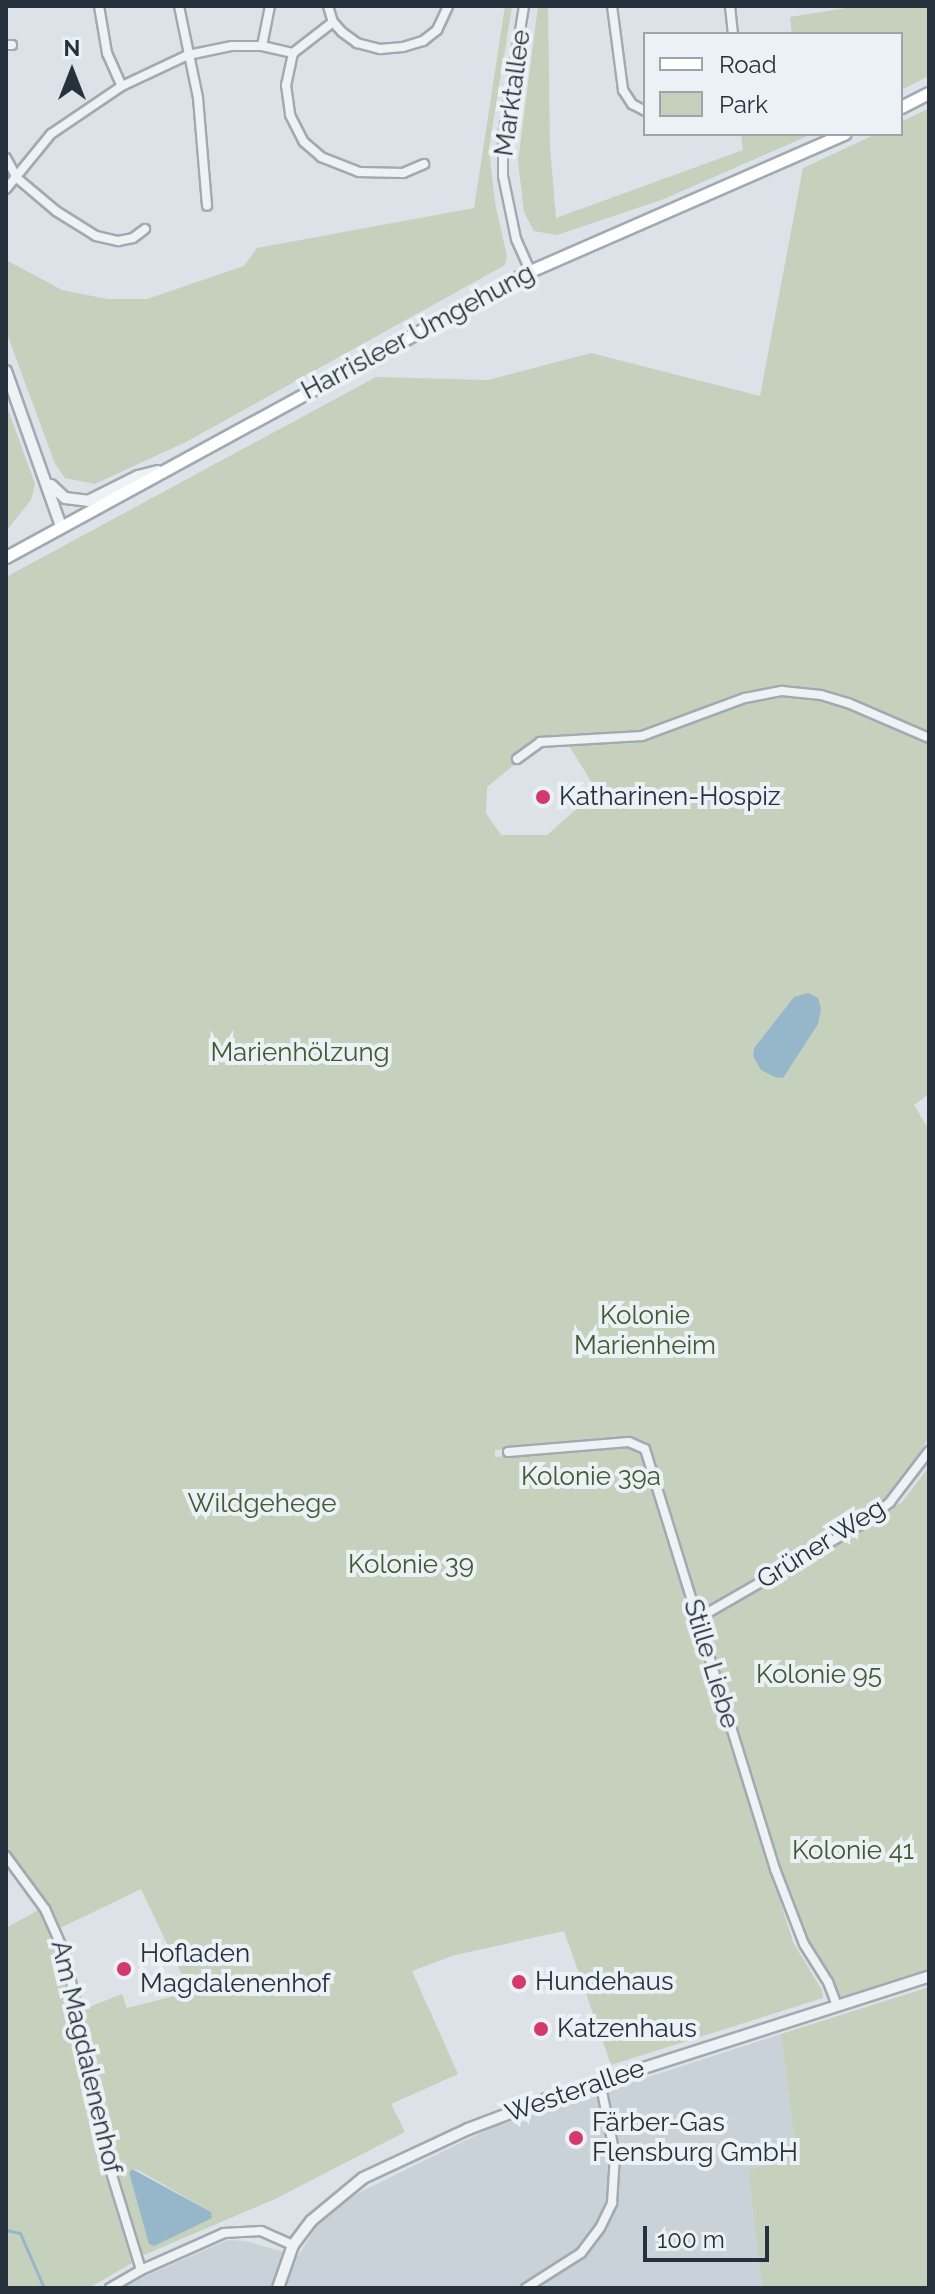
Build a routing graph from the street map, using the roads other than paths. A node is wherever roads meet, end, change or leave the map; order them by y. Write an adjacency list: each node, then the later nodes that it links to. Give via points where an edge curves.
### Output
1 (99, 6): 14 (street, via 107,53)
2 (179, 6): 13 (street)
3 (270, 6): 11 (street)
4 (328, 6): 9 (street)
5 (448, 6): 9 (street, via 437,30 403,47 357,43)
6 (524, 6): 25 (street, Marktallee, via 503,136 503,176 513,230)
7 (612, 6): 17 (street, via 623,90)
8 (730, 6): 10 (street)
9 (333, 22): 12 (street)
10 (733, 32)
11 (262, 46): 12 (street); 13 (street)
12 (293, 53): 20 (street, via 286,85 290,115 304,142 321,157 359,172 403,173)
13 (188, 55): 14 (street); 23 (street, via 198,98)
14 (122, 86): 21 (street, via 51,134)
15 (929, 93): 16 (main road)
16 (903, 106)
17 (643, 110)
18 (839, 136): 25 (main road, Harrisleer Umgehung)
19 (6, 158): 21 (street)
20 (424, 164)
21 (17, 178): 22 (street); 24 (street, via 96,236 118,241)
22 (6, 189)
23 (207, 206)
24 (145, 229)
25 (530, 271): 27 (main road, Harrisleer Umgehung)
26 (6, 371): 28 (street)
27 (163, 469): 28 (street, via 88,501 65,498); 29 (main road, Harrisleer Umgehung)
28 (45, 477): 29 (street)
29 (61, 526): 30 (main road, Harrisleer Umgehung)
30 (6, 557)
31 (929, 738): 32 (street, via 848,703 782,691 745,698 642,736 540,742)
32 (517, 759)
33 (929, 1451): 35 (street, Grüner Weg, via 890,1502 860,1525)
34 (508, 1452): 35 (street, Stille Liebe, via 629,1442 645,1449)
35 (697, 1619): 38 (street, Stille Liebe, via 775,1869 804,1944)
36 (6, 1856): 41 (street, Am Magdalenenhof, via 45,1909 66,1956 106,2156)
37 (929, 1976): 38 (street, Westerallee)
38 (837, 2005): 39 (street, Westerallee)
39 (600, 2082): 40 (street, Westerallee, via 468,2129 363,2178 330,2201); 44 (street, via 615,2155 612,2203 581,2253)
40 (293, 2245): 41 (street, via 261,2231 239,2230); 43 (street, Westerallee)
41 (141, 2270): 42 (street)
42 (110, 2288)
43 (278, 2288)
44 (526, 2288)

